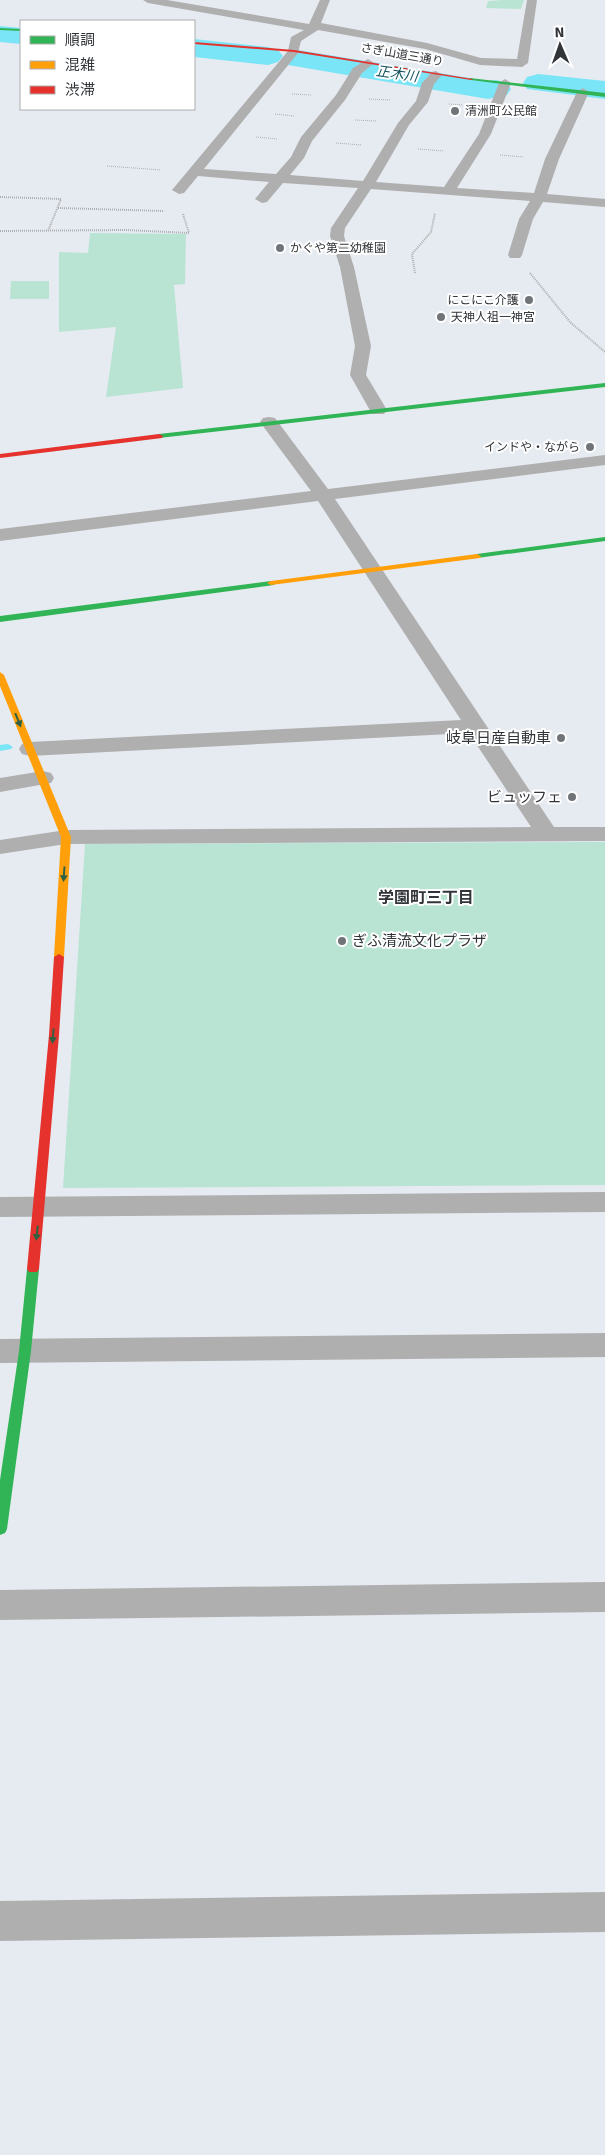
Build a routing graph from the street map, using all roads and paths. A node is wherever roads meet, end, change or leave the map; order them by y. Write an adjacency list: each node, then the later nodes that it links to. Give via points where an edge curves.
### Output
1 (148, 0): 4 (street)
2 (325, 0): 4 (street)
3 (532, 0): 4 (street, via 522,63 480,61 363,32)
4 (314, 27): 8 (street, via 306,37 296,40)
5 (0, 29): 6 (street)
6 (20, 30)
7 (195, 43): 8 (street, さぎ山道三通り)
8 (294, 52): 9 (street, さぎ山道三通り); 12 (street)
9 (362, 67): 10 (street, さぎ山道三通り); 15 (street)
10 (432, 79): 11 (street, さぎ山道三通り); 16 (street)
11 (505, 83): 13 (street, さぎ山道三通り); 17 (street)
12 (261, 92): 15 (path); 18 (street)
13 (583, 92): 14 (street, さぎ山道三通り); 28 (street, via 552,159)
14 (605, 95)
15 (341, 97): 16 (path); 19 (street)
16 (422, 102): 17 (path); 20 (street)
17 (496, 107): 26 (street, via 485,134)
18 (242, 112): 19 (path); 22 (street)
19 (323, 118): 20 (path); 23 (street, via 297,158)
20 (404, 124): 24 (street)
21 (107, 166): 22 (path)
22 (195, 172): 23 (street); 25 (street)
23 (278, 179): 24 (street); 29 (street)
24 (367, 186): 26 (street); 39 (street, via 338,228 337,236 347,267 363,346 358,375)
25 (179, 190): 32 (path)
26 (448, 192): 28 (street); 36 (path, via 435,212 431,232 412,254)
27 (0, 197): 31 (path, via 60,199)
28 (539, 198): 30 (street); 35 (street, via 526,219)
29 (262, 199)
30 (605, 203)
31 (58, 208): 32 (path); 34 (path)
32 (183, 211): 34 (path, via 189,233)
33 (0, 231): 34 (path)
34 (48, 231)
35 (515, 255): 37 (path, via 570,322)
36 (415, 273)
37 (605, 352)
38 (605, 385): 39 (street)
39 (378, 410): 40 (street)
40 (269, 422): 41 (street); 43 (street)
41 (0, 456)
42 (605, 460): 43 (street)
43 (323, 495): 44 (street); 46 (street)
44 (0, 535)
45 (605, 539): 46 (street)
46 (372, 568): 47 (street); 49 (street)
47 (0, 619)
48 (0, 675): 50 (street, one-way to 50)
49 (476, 726): 50 (street); 53 (street)
50 (30, 749): 51 (street)
51 (43, 778): 52 (street); 55 (street)
52 (0, 785)
53 (547, 834): 54 (street); 55 (street)
54 (605, 834)
55 (66, 837): 56 (street); 59 (street, one-way to 59)
56 (0, 847)
57 (605, 1202): 59 (street)
58 (0, 1207): 59 (street)
59 (39, 1207): 61 (street, one-way to 61)
60 (605, 1344): 61 (street)
61 (13, 1351): 62 (street)
62 (0, 1529)
63 (605, 1597): 64 (street)
64 (0, 1605)
65 (605, 1912): 66 (street)
66 (0, 1921)

